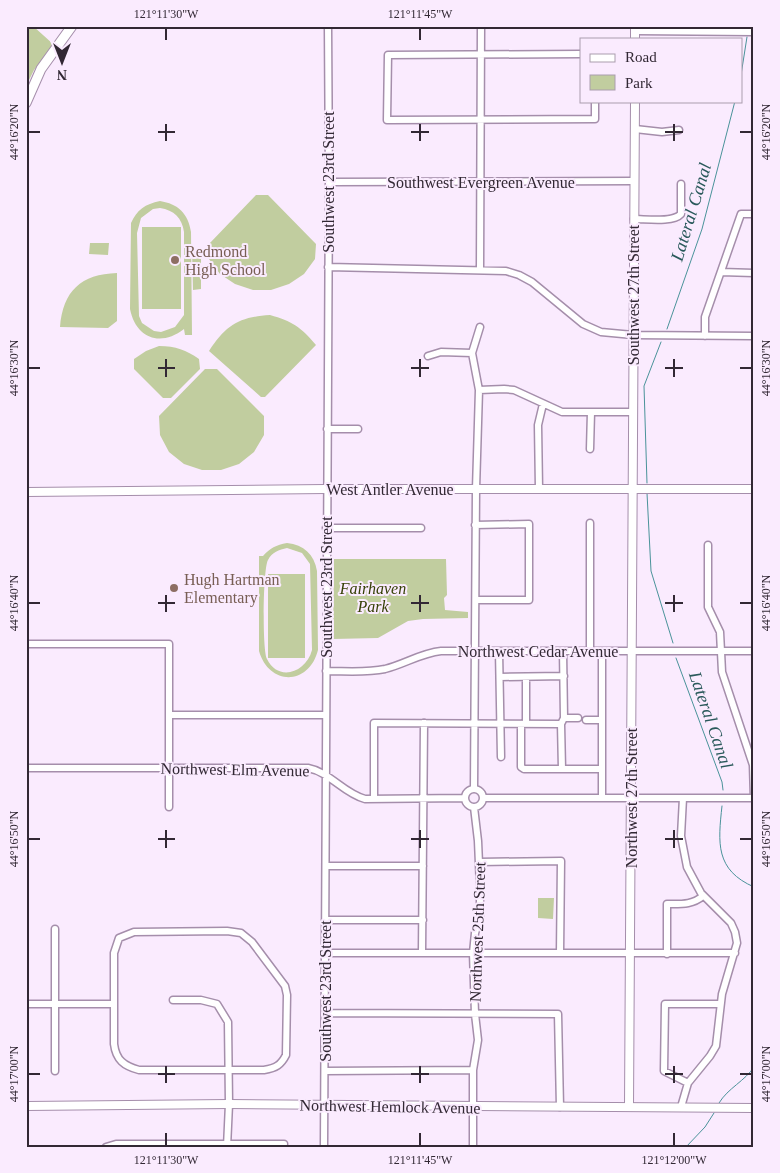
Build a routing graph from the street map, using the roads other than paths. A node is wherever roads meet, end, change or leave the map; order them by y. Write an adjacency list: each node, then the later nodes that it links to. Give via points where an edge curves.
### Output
1 (72, 26): 10 (main road, via 41,69)
2 (328, 26): 16 (street, Southwest 23rd Street)
3 (481, 26): 6 (street)
4 (635, 32): 5 (street)
5 (754, 32)
6 (482, 54): 7 (street); 11 (street); 11 (street, via 388,55 387,93 387,120)
7 (580, 54)
8 (595, 102): 11 (street, via 595,119)
9 (635, 102): 12 (street, Southwest 27th Street)
10 (26, 103)
11 (481, 119): 14 (street)
12 (635, 129): 13 (street); 15 (street, Southwest 27th Street)
13 (679, 130)
14 (480, 181): 15 (street, Southwest Evergreen Avenue); 16 (street, Southwest Evergreen Avenue); 21 (street)
15 (634, 181): 19 (street, Southwest 27th Street)
16 (329, 182): 20 (street, Southwest 23rd Street)
17 (681, 184): 19 (street, via 681,211 677,218)
18 (754, 214): 22 (street, via 741,214)
19 (634, 219): 25 (street, Southwest 27th Street)
20 (328, 267): 21 (street); 34 (street, Southwest 23rd Street)
21 (480, 269): 25 (street, via 519,275 583,324 601,332)
22 (720, 272): 23 (street); 26 (street, via 705,317)
23 (754, 273)
24 (480, 326): 28 (street)
25 (633, 335): 26 (street); 33 (street, Southwest 27th Street)
26 (705, 336): 27 (street)
27 (754, 336)
28 (472, 353): 29 (street, via 441,352); 30 (street)
29 (428, 356)
30 (478, 390): 31 (street, via 514,390); 38 (street)
31 (543, 404): 32 (street, via 562,412); 39 (street, via 538,425)
32 (591, 412): 33 (street); 36 (street)
33 (633, 412): 40 (street, Southwest 27th Street)
34 (327, 429): 35 (street); 37 (street, Southwest 23rd Street)
35 (358, 429)
36 (590, 450)
37 (326, 489): 38 (street, West Antler Avenue); 42 (street, West Antler Avenue); 45 (street, Southwest 23rd Street)
38 (476, 489): 39 (street, West Antler Avenue); 44 (street)
39 (539, 489): 40 (street, West Antler Avenue)
40 (632, 489): 41 (street, West Antler Avenue); 57 (street, Northwest 27th Street)
41 (754, 489)
42 (26, 492)
43 (590, 522): 53 (street)
44 (476, 525): 48 (street); 48 (street, via 529,524 529,600)
45 (326, 528): 46 (street); 58 (street, Southwest 23rd Street)
46 (421, 528)
47 (708, 546): 55 (street, via 708,607 720,632)
48 (476, 600): 50 (street)
49 (26, 644): 62 (street, via 170,644)
50 (475, 651): 51 (street, Northwest Cedar Avenue); 58 (street, Northwest Cedar Avenue, via 430,652 373,671); 69 (street)
51 (499, 651): 52 (street, Northwest Cedar Avenue); 61 (street)
52 (564, 651): 53 (street, Northwest Cedar Avenue); 60 (street)
53 (590, 651): 54 (street, Northwest Cedar Avenue)
54 (602, 651): 57 (street, Northwest Cedar Avenue); 66 (street)
55 (721, 651): 56 (street, Northwest Cedar Avenue); 57 (street, Northwest Cedar Avenue); 84 (street, via 722,672 753,765)
56 (754, 651)
57 (632, 652): 82 (street, Northwest 27th Street)
58 (326, 671): 63 (street, Southwest 23rd Street)
59 (526, 676): 60 (street); 61 (street); 71 (street)
60 (564, 676): 67 (street)
61 (500, 677): 70 (street)
62 (169, 715): 63 (street); 73 (street)
63 (326, 715): 77 (street, Southwest 23rd Street)
64 (578, 718): 67 (street)
65 (586, 720): 66 (street)
66 (602, 720): 76 (street)
67 (563, 721): 71 (street); 75 (street)
68 (424, 723): 69 (street); 85 (street, via 374,723); 86 (street)
69 (474, 724): 70 (street); 78 (street)
70 (500, 724): 71 (street); 72 (street)
71 (523, 724): 75 (street, via 521,767)
72 (501, 757)
73 (169, 767): 74 (street, Northwest Elm Avenue); 77 (street, Northwest Elm Avenue, via 308,768); 87 (street)
74 (26, 768)
75 (562, 769): 76 (street)
76 (602, 769): 81 (street)
77 (326, 775): 85 (street, Northwest Elm Avenue, via 357,796); 90 (street, Southwest 23rd Street)
78 (474, 789): 79 (street, via 466,793); 80 (street, via 480,790)
79 (465, 798): 86 (street, Northwest Elm Avenue); 88 (street, via 466,804)
80 (484, 798): 81 (street); 88 (street, via 479,806)
81 (602, 798): 82 (street)
82 (631, 798): 83 (street); 101 (street, Northwest 27th Street)
83 (684, 798): 84 (street); 92 (street, via 681,836 684,852 687,867)
84 (754, 798)
85 (374, 799): 86 (street, Northwest Elm Avenue)
86 (423, 799): 91 (street)
87 (169, 807)
88 (474, 807): 89 (street, Northwest 25th Street)
89 (480, 862): 98 (street, Northwest 25th Street, via 480,918); 99 (street, via 561,861)
90 (326, 866): 91 (street); 93 (street, Southwest 23rd Street)
91 (423, 866): 94 (street)
92 (703, 896): 100 (street, via 731,923 737,942); 102 (street, via 689,904 668,904)
93 (325, 920): 94 (street); 96 (street, Southwest 23rd Street)
94 (423, 920): 97 (street)
95 (55, 929): 105 (street)
96 (324, 953): 97 (street); 108 (street, Southwest 23rd Street)
97 (422, 953): 98 (street)
98 (474, 953): 99 (street); 109 (street, Northwest 25th Street)
99 (560, 953): 101 (street)
100 (735, 953): 102 (street); 107 (street)
101 (630, 954): 102 (street); 120 (street, Northwest 27th Street)
102 (667, 954)
103 (173, 1000): 110 (street, via 202,1000 217,1004 228,1022)
104 (26, 1004): 105 (street)
105 (56, 1004): 106 (street); 112 (street)
106 (114, 1004): 110 (street, via 115,1054 121,1063 139,1070); 110 (street, via 114,953 120,938 134,932 241,933 252,942 285,986 286,1054 276,1068)
107 (720, 1004): 114 (street, via 716,1046); 114 (street, via 664,1004 664,1071)
108 (325, 1013): 109 (street); 113 (street, Southwest 23rd Street)
109 (475, 1014): 111 (street, Northwest 25th Street, via 478,1040); 119 (street, via 558,1014)
110 (229, 1069): 115 (street)
111 (473, 1070): 113 (street); 118 (street, Northwest 25th Street)
112 (55, 1071)
113 (325, 1071): 117 (street, Southwest 23rd Street)
114 (688, 1083): 121 (street)
115 (229, 1104): 116 (street, Northwest Hemlock Avenue); 117 (street, Northwest Hemlock Avenue); 124 (street)
116 (26, 1106)
117 (324, 1106): 118 (street, Northwest Hemlock Avenue); 126 (street, Southwest 23rd Street)
118 (473, 1107): 119 (street, Northwest Hemlock Avenue); 127 (street, Northwest 25th Street)
119 (560, 1107): 120 (street, Northwest Hemlock Avenue)
120 (629, 1107): 121 (street, Northwest Hemlock Avenue)
121 (682, 1107): 122 (street, Northwest Hemlock Avenue)
122 (754, 1108)
123 (284, 1144): 124 (street)
124 (228, 1146): 125 (street, via 116,1144)
125 (106, 1147)
126 (324, 1147)
127 (473, 1147)

